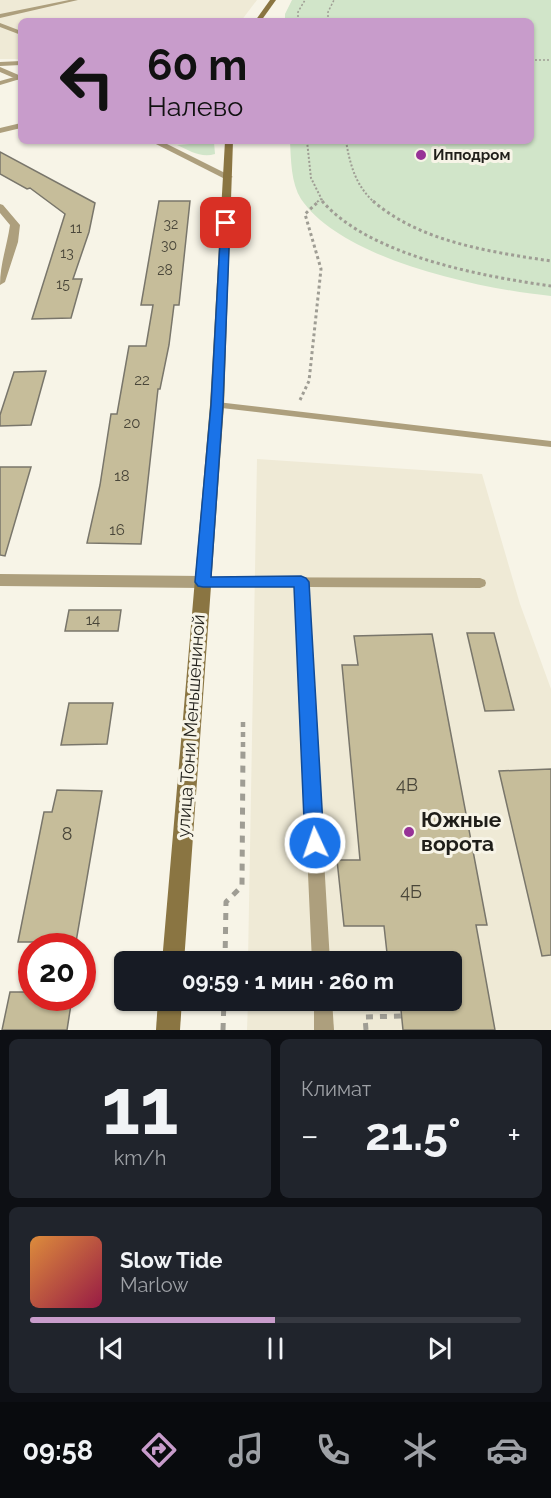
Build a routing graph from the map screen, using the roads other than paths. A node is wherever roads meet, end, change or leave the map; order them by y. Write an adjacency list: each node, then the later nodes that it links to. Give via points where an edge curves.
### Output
1 (76, 0): 3 (lane)
2 (273, 0): 4 (main road)
3 (0, 16)
4 (260, 18)
5 (0, 25): 6 (lane)
6 (18, 32)
7 (18, 63): 8 (street)
8 (0, 64)
9 (0, 69): 10 (street)
10 (18, 77)
11 (18, 78): 12 (lane)
12 (0, 83)
13 (18, 126): 14 (street)
14 (0, 131)
15 (160, 144): 17 (street)
16 (229, 144): 17 (main road, улица Тони Меньшениной)
17 (228, 177): 20 (main road, улица Тони Меньшениной)
18 (0, 207): 19 (street, via 15,225)
19 (0, 282)
20 (217, 405): 21 (lane); 23 (main road, улица Тони Меньшениной)
21 (551, 444)
22 (0, 580): 23 (street)
23 (203, 582): 24 (lane); 26 (main road, улица Тони Меньшениной)
24 (301, 582): 25 (lane); 27 (lane)
25 (480, 583)
26 (174, 951)
27 (320, 951)
28 (169, 1011): 30 (main road)
29 (323, 1011): 31 (lane)
30 (168, 1030)
31 (324, 1030)

